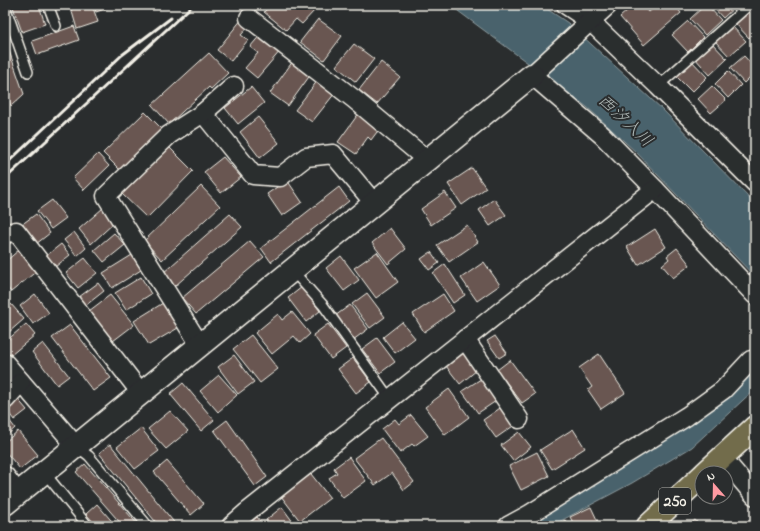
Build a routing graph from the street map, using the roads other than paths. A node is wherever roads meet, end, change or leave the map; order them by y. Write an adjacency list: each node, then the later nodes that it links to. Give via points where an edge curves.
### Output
1 (48, 5): 8 (lane)
2 (566, 5): 7 (street)
3 (608, 5): 7 (street)
4 (746, 5): 12 (lane, via 747,7)
5 (5, 6): 9 (lane)
6 (249, 18): 14 (street, via 354,99)
7 (590, 21): 10 (street); 12 (street)
8 (56, 26)
9 (28, 72)
10 (532, 75): 14 (street); 16 (street, via 602,135)
11 (234, 86): 13 (street)
12 (658, 86): 15 (street)
13 (203, 113): 17 (street, via 253,174 280,177 306,156 333,154); 22 (street, via 169,135 106,196)
14 (427, 160): 17 (street)
15 (755, 183)
16 (655, 189): 20 (street); 21 (street)
17 (374, 204): 19 (street)
18 (5, 234): 26 (street, via 16,231)
19 (292, 270): 22 (street); 27 (lane, via 323,305)
20 (755, 295)
21 (465, 339): 27 (street); 29 (street)
22 (200, 345): 26 (street)
23 (751, 360): 42 (street, via 723,390 687,416)
24 (5, 363): 25 (street)
25 (22, 382): 28 (street); 31 (street)
26 (141, 393): 31 (street)
27 (390, 399): 41 (street)
28 (5, 400)
29 (519, 419)
30 (755, 427): 32 (highway, 250)
31 (76, 446): 34 (street); 40 (lane, via 89,456)
32 (722, 457): 33 (highway, 250); 37 (street)
33 (714, 465)
34 (44, 472): 38 (street); 39 (lane)
35 (5, 476): 38 (street)
36 (694, 483): 43 (highway, 250)
37 (755, 496)
38 (12, 498)
39 (88, 526)
40 (148, 526)
41 (231, 526)
42 (508, 526)
43 (648, 526)

